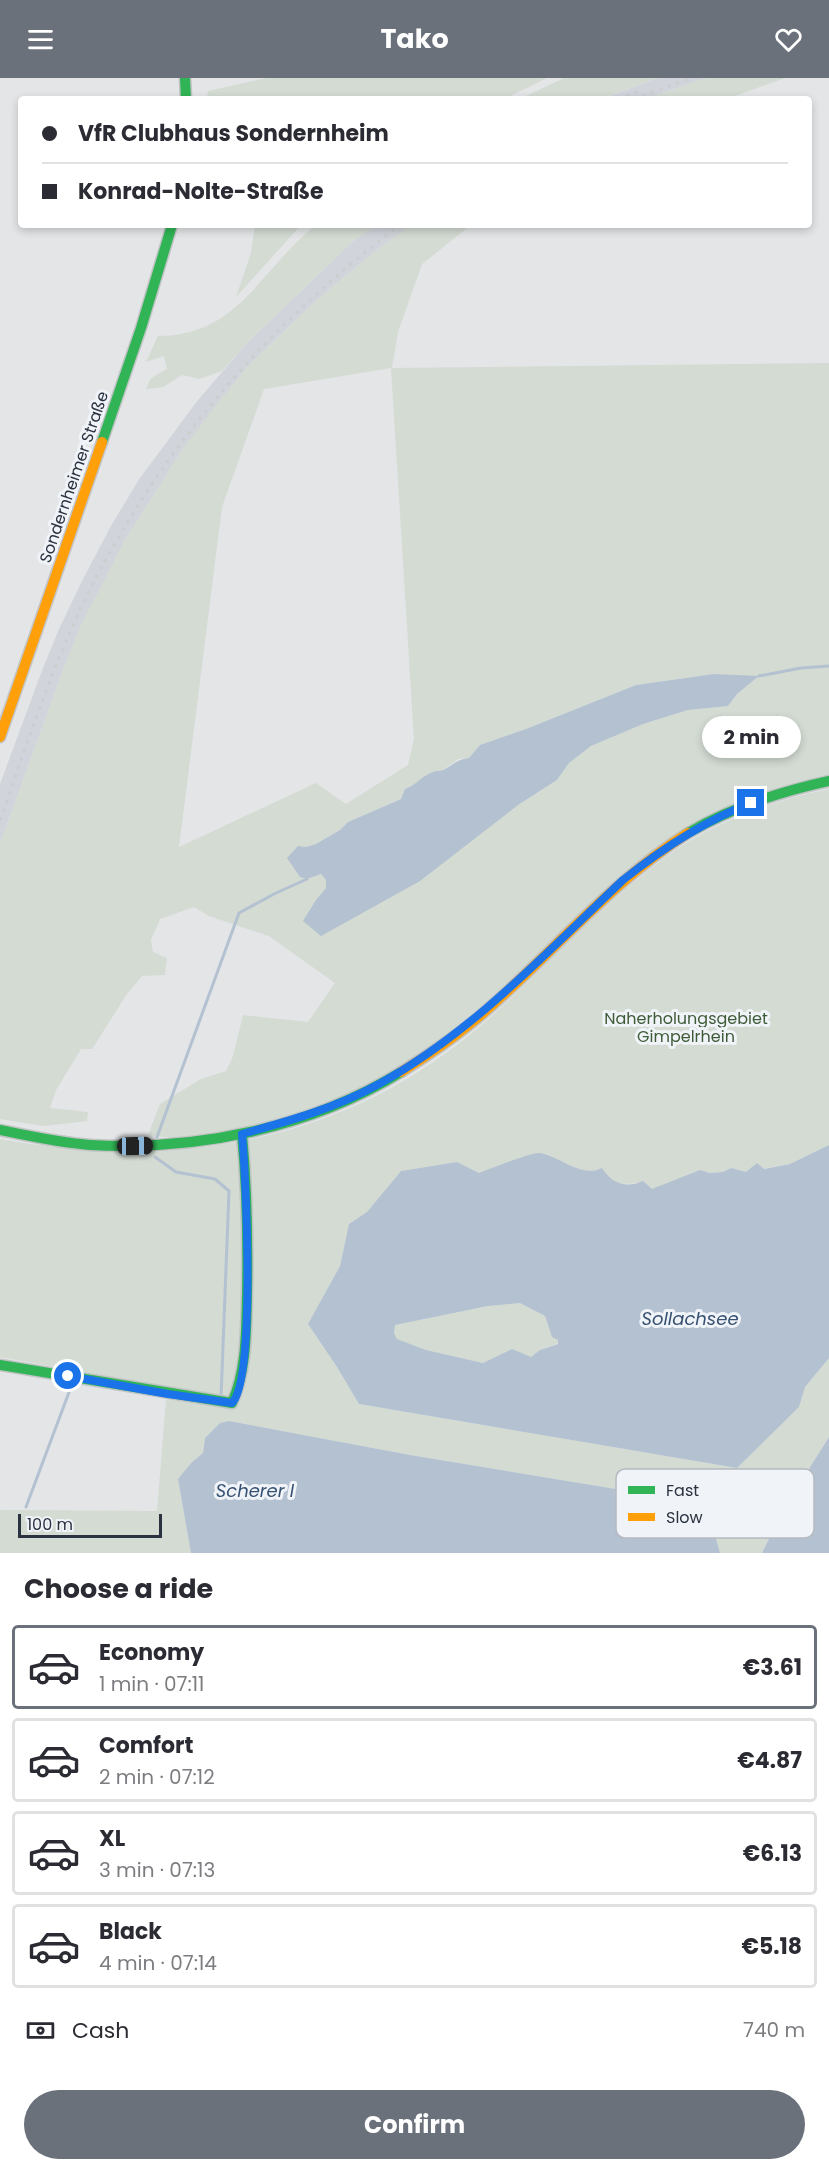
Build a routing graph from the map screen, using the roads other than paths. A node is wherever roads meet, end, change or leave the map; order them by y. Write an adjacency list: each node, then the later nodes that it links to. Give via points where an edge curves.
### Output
1 (185, 78): 2 (street)
2 (186, 96)
3 (171, 228): 4 (street, Sondernheimer Straße, via 134,350)
4 (0, 737)
5 (829, 781): 7 (street, via 736,809 667,847 623,880 473,1021 428,1055 331,1107)
6 (0, 1130): 7 (street, via 68,1143 118,1146 181,1144)
7 (242, 1134): 8 (street, via 247,1307 244,1358 238,1393 232,1403)
8 (0, 1365)

